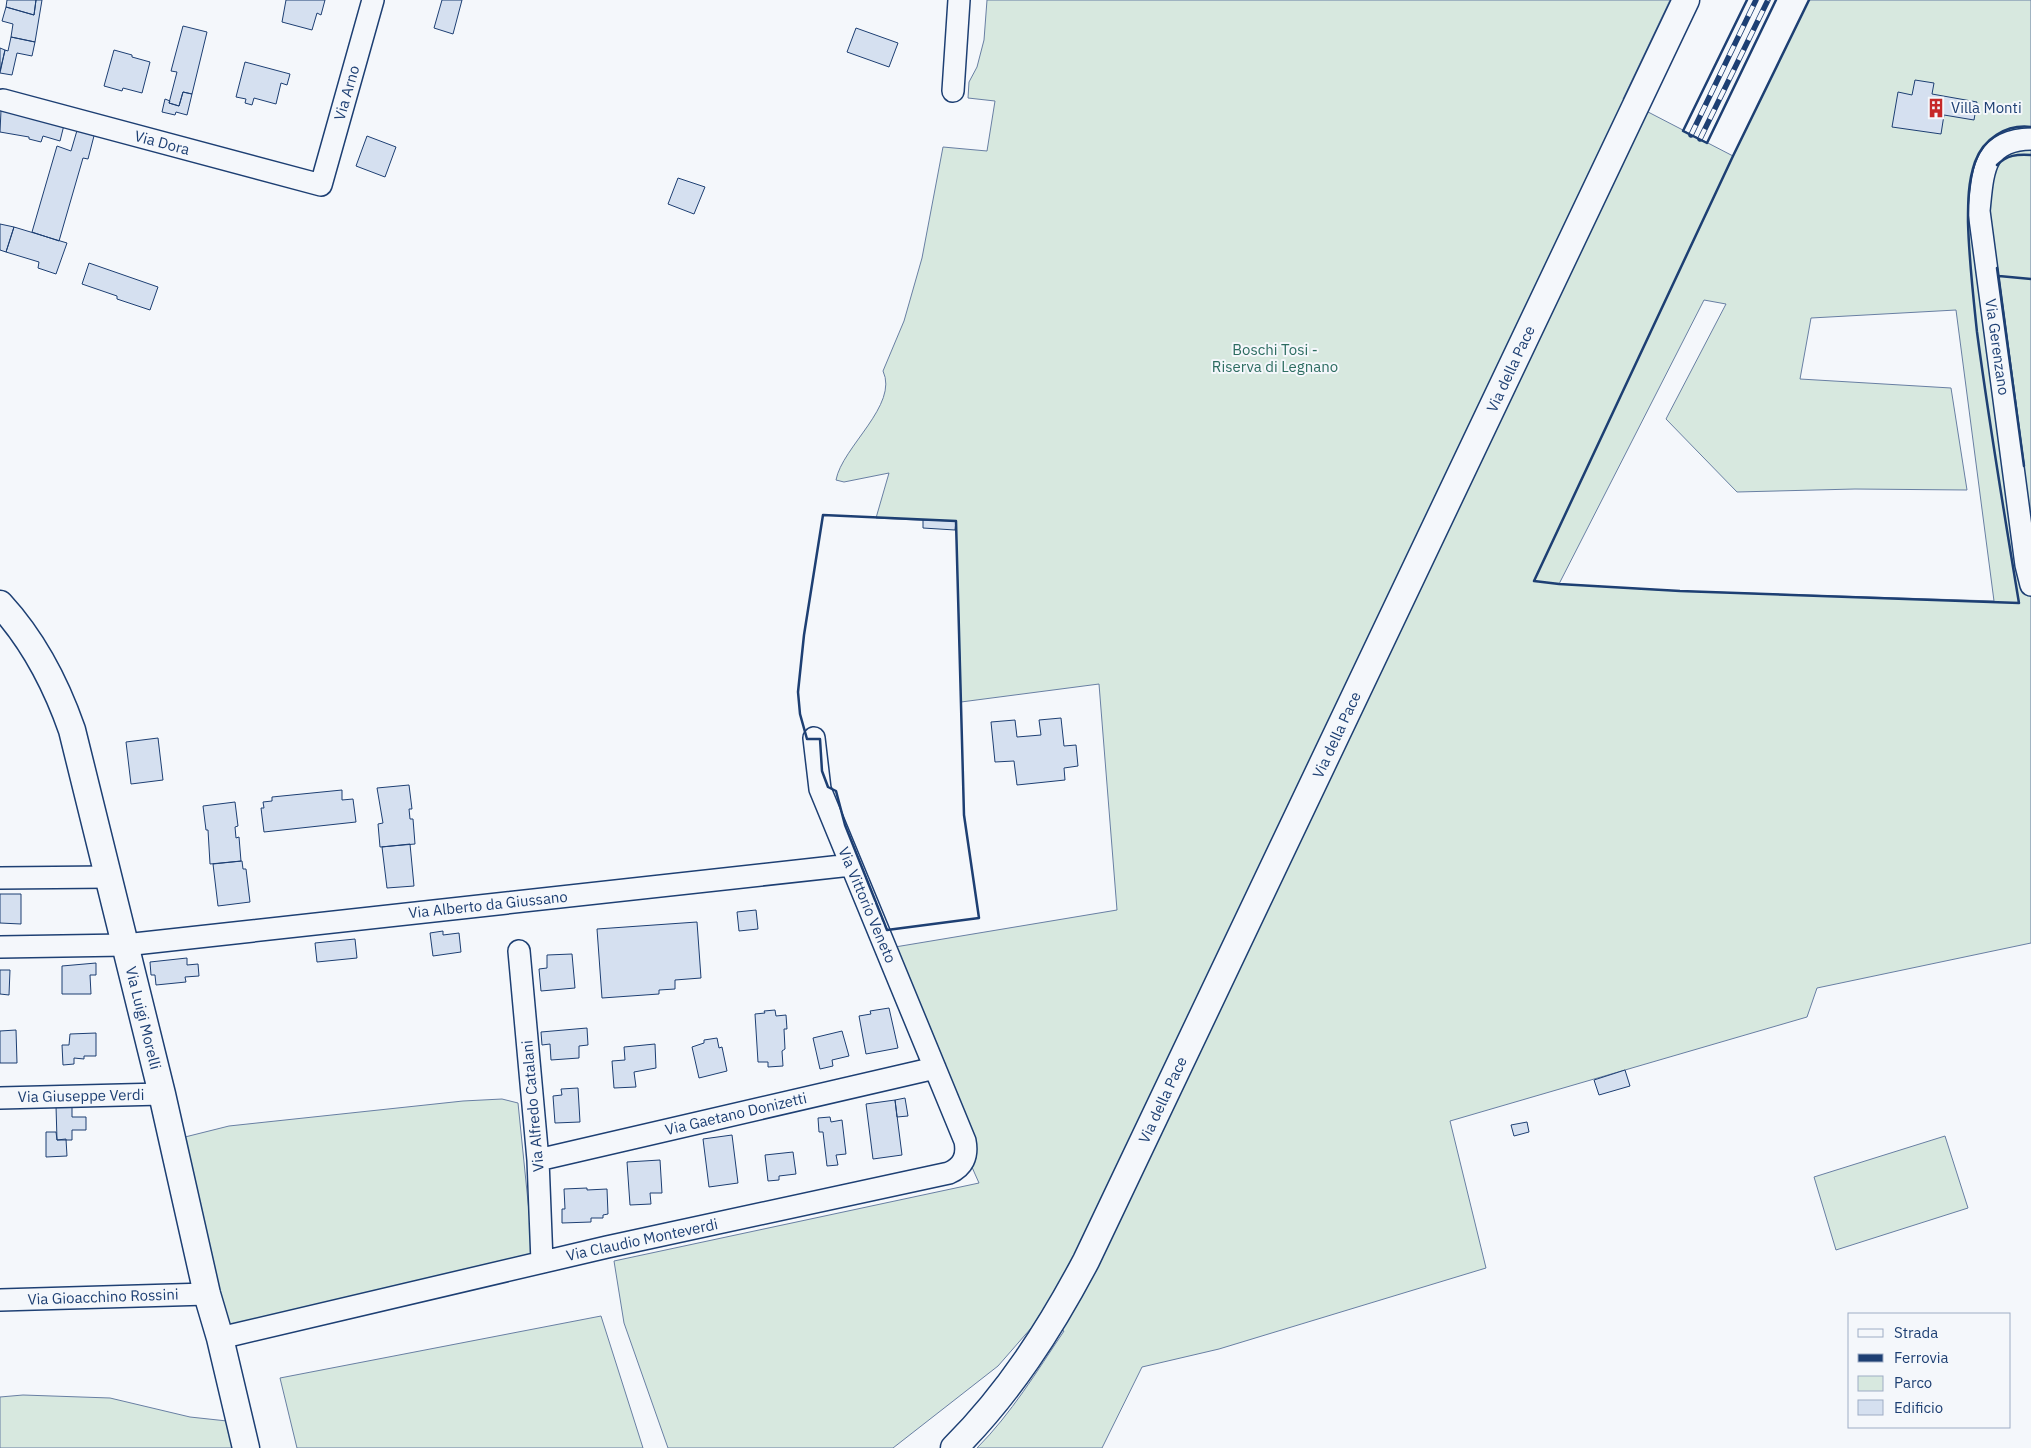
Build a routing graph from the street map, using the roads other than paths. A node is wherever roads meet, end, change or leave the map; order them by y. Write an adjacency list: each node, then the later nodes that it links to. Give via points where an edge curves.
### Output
1 (373, 0): 7 (street, Via Arno)
2 (959, 0): 4 (street)
3 (1686, 0): 26 (main road, Via della Pace, via 1086,1261 1041,1341 982,1419)
4 (953, 91)
5 (2, 100): 7 (street, Via Dora)
6 (2031, 139): 8 (street, Via Gerenzano, via 2007,142 1994,150 1986,164 1980,211)
7 (321, 185)
8 (2031, 586)
9 (0, 604): 12 (main road, Via Luigi Morelli, via 39,656 66,711)
10 (814, 738): 11 (street, Via Vittorio Veneto, via 820,789)
11 (851, 865): 14 (street, Via Alberto da Giussano); 17 (street, Via Vittorio Veneto)
12 (109, 877): 13 (street); 14 (main road, Via Luigi Morelli)
13 (0, 878)
14 (125, 945): 15 (street, Via Alberto da Giussano); 18 (main road, Via Luigi Morelli)
15 (0, 947)
16 (519, 951): 20 (street, Via Alfredo Catalani)
17 (935, 1068): 20 (street, Via Gaetano Donizetti); 21 (street, Via Claudio Monteverdi, via 966,1149 965,1157 956,1170)
18 (162, 1094): 19 (street, Via Giuseppe Verdi); 22 (main road, Via Luigi Morelli)
19 (0, 1098)
20 (538, 1160): 21 (street, Via Alfredo Catalani)
21 (542, 1262): 24 (street, Via Claudio Monteverdi)
22 (207, 1294): 23 (street, Via Gioacchino Rossini); 24 (main road, Via Luigi Morelli)
23 (0, 1300)
24 (220, 1338): 25 (main road, Via Luigi Morelli)
25 (246, 1448)
26 (954, 1448)

